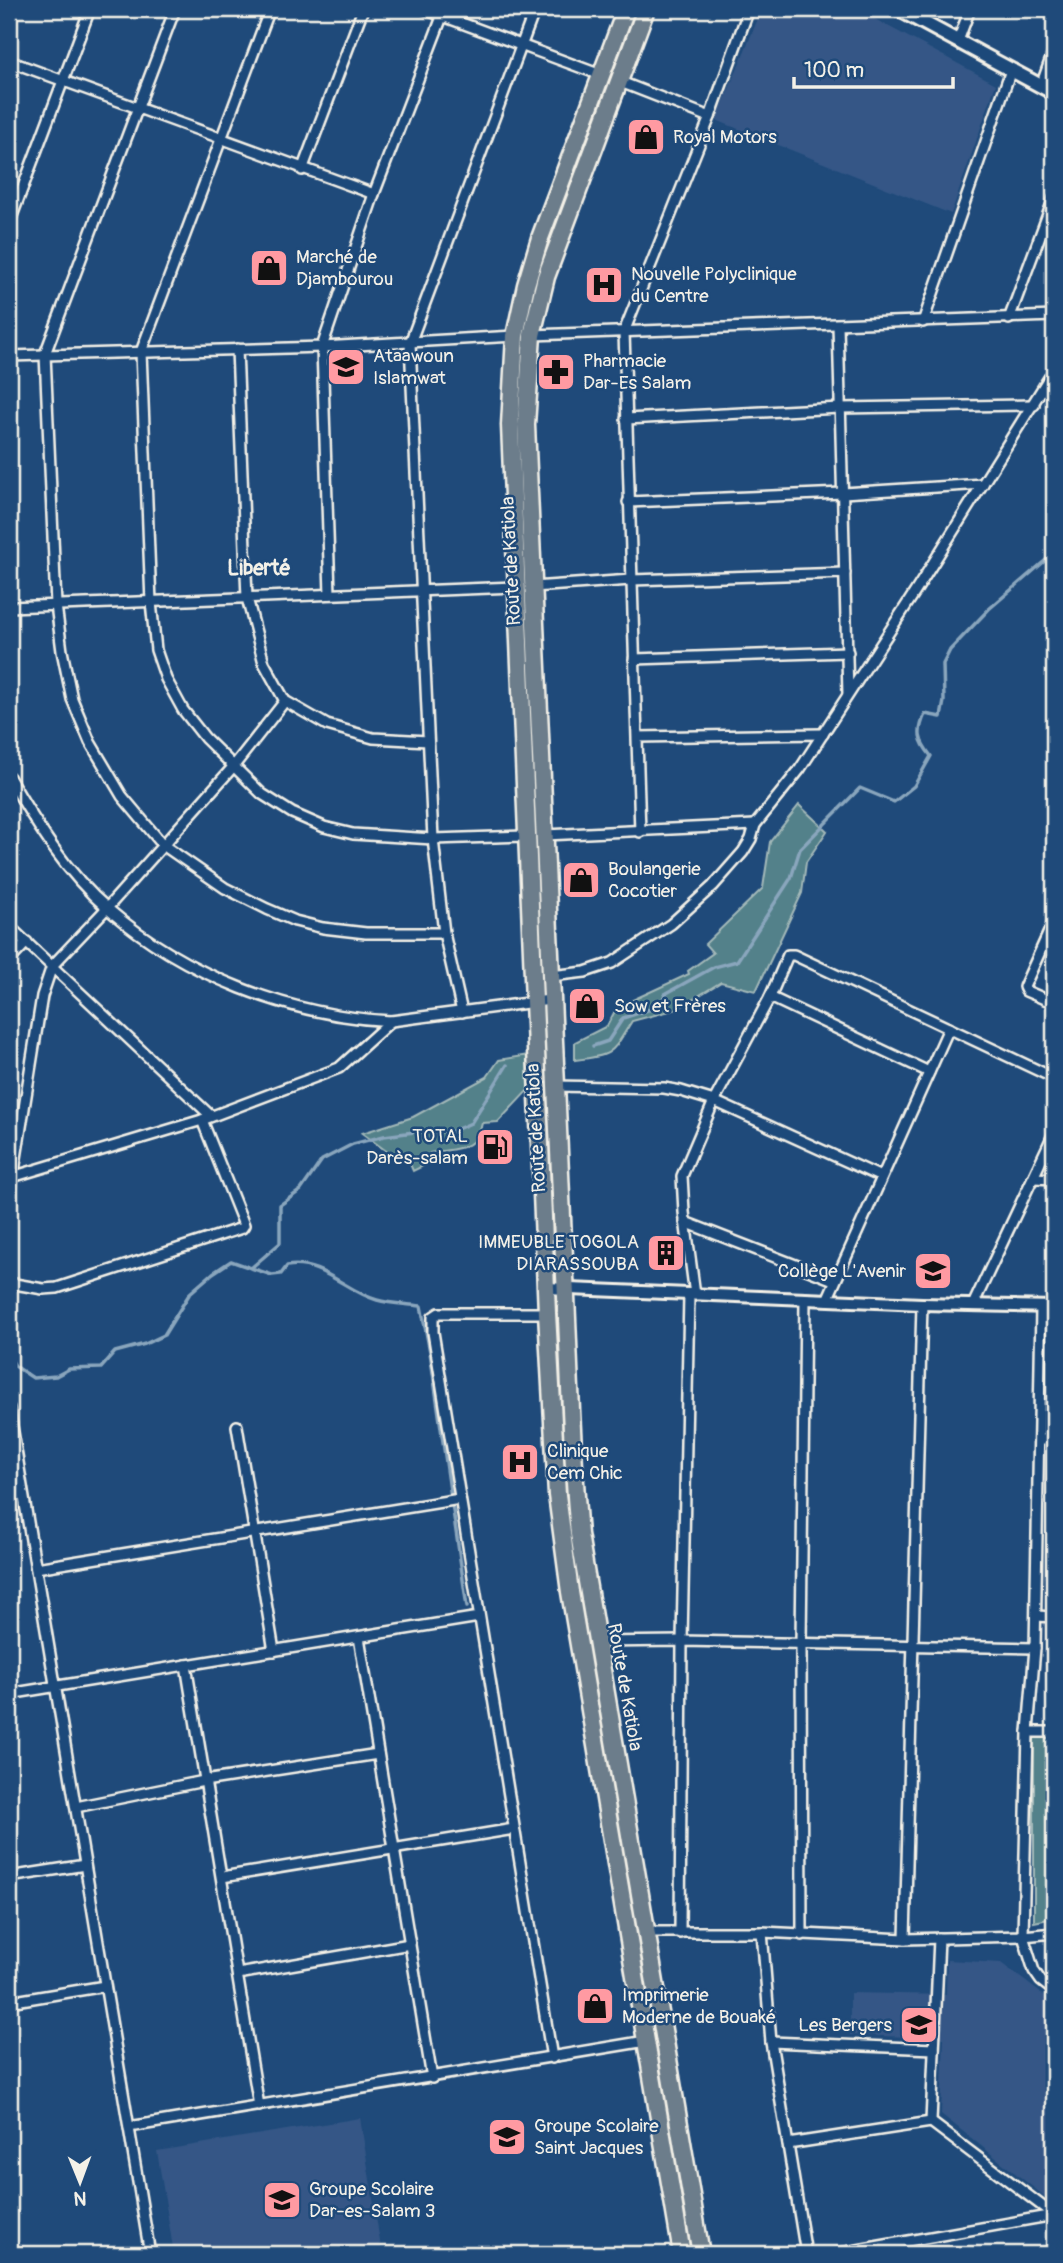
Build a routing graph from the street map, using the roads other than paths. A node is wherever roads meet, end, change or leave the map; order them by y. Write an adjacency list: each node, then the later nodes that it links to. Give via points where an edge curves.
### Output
1 (90, 9): 19 (street)
2 (175, 9): 23 (street)
3 (270, 9): 25 (street)
4 (362, 9): 26 (street)
5 (424, 9): 12 (street)
6 (535, 9): 14 (street)
7 (626, 9): 18 (highway, Route de Katiola)
8 (646, 9): 20 (highway, Route de Katiola)
9 (749, 9): 24 (street)
10 (898, 9): 13 (main road)
11 (970, 9): 13 (street)
12 (444, 12): 14 (street); 27 (street)
13 (958, 41): 17 (main road)
14 (521, 46): 18 (street); 37 (street)
15 (1054, 50): 21 (street)
16 (9, 61): 19 (street)
17 (1011, 70): 21 (main road); 32 (street)
18 (601, 75): 36 (highway, Route de Katiola, via 540,238)
19 (62, 81): 23 (street); 29 (street)
20 (618, 81): 24 (street); 35 (highway, Route de Katiola, via 546,277)
21 (1041, 86): 22 (main road)
22 (1054, 93)
23 (138, 109): 25 (street); 41 (street)
24 (710, 117): 34 (street)
25 (221, 139): 26 (street); 40 (street)
26 (302, 170): 27 (street)
27 (374, 194): 38 (street)
28 (1054, 198): 31 (street)
29 (9, 224)
30 (1054, 316): 31 (street)
31 (1009, 319): 32 (street)
32 (923, 322): 33 (street)
33 (838, 325): 34 (street); 45 (street)
34 (624, 332): 35 (street); 46 (street)
35 (532, 335): 52 (highway, Route de Katiola, via 526,425)
36 (515, 336): 37 (street); 53 (highway, Route de Katiola, via 510,425)
37 (410, 342): 38 (street); 54 (street)
38 (322, 346): 39 (street); 55 (street)
39 (237, 349): 40 (street); 56 (street)
40 (141, 352): 41 (street); 57 (street)
41 (46, 354): 42 (street); 58 (street)
42 (9, 356)
43 (1054, 370): 44 (street)
44 (1034, 405): 45 (street); 47 (street)
45 (840, 408): 46 (street); 48 (street)
46 (626, 419): 49 (street)
47 (983, 484): 48 (street); 62 (street)
48 (843, 493): 49 (street); 50 (street)
49 (628, 502): 51 (street)
50 (845, 573): 51 (street); 60 (street)
51 (631, 580): 52 (street); 61 (street)
52 (534, 586): 71 (highway, Route de Katiola)
53 (515, 587): 54 (street); 72 (highway, Route de Katiola)
54 (421, 591): 55 (street); 66 (street)
55 (330, 594): 56 (street)
56 (247, 598): 57 (street); 63 (street, via 264,663)
57 (151, 601): 58 (street); 67 (street, via 156,650 166,679 183,710)
58 (56, 605): 59 (street); 74 (street, via 72,699 90,742 122,796)
59 (9, 607)
60 (848, 652): 61 (street); 62 (street)
61 (634, 659): 65 (street)
62 (848, 695): 64 (street)
63 (285, 701): 66 (street, via 351,734); 67 (street)
64 (823, 734): 65 (street); 69 (street)
65 (638, 737): 70 (street)
66 (428, 741): 73 (street)
67 (233, 767): 73 (street, via 262,794 324,827 353,834); 74 (street)
68 (9, 776): 75 (street, via 70,869)
69 (755, 825): 70 (street); 82 (street, via 743,852 671,924 612,963)
70 (640, 832): 71 (street)
71 (545, 835): 82 (highway, Route de Katiola)
72 (526, 836): 73 (street); 85 (highway, Route de Katiola)
73 (433, 839): 78 (street)
74 (163, 845): 75 (street); 78 (street, via 225,888 295,920 366,933)
75 (107, 908): 81 (street); 88 (street, via 203,973 266,997 346,1016)
76 (1054, 921): 86 (street, via 1024,987)
77 (9, 926): 79 (street)
78 (444, 933): 87 (street)
79 (27, 942): 80 (street); 81 (street)
80 (9, 961)
81 (52, 966): 94 (street); 97 (street, via 42,996)
82 (551, 976): 84 (highway, Route de Katiola)
83 (770, 997): 89 (street, via 791,954); 90 (street); 93 (street)
84 (550, 1000): 85 (street); 92 (highway, Route de Katiola)
85 (533, 1002): 87 (street); 106 (highway, Route de Katiola)
86 (1054, 1003)
87 (462, 1012): 88 (street)
88 (391, 1021): 94 (street, via 339,1068)
89 (949, 1028): 90 (street); 91 (street)
90 (929, 1072): 99 (street)
91 (1054, 1078)
92 (555, 1086): 93 (street, via 664,1088); 107 (highway, Route de Katiola)
93 (714, 1101): 99 (street); 103 (street, via 682,1176)
94 (207, 1118): 98 (street); 105 (street, via 243,1227 57,1288)
95 (1054, 1133): 100 (street)
96 (9, 1142): 97 (street)
97 (18, 1150): 98 (street)
98 (12, 1177): 102 (street)
99 (881, 1177): 104 (street)
100 (1034, 1178): 101 (street); 112 (street)
101 (1054, 1178)
102 (9, 1202)
103 (685, 1222): 104 (street); 108 (street)
104 (834, 1280): 110 (street)
105 (9, 1283)
106 (546, 1288): 107 (street); 115 (highway, Route de Katiola)
107 (566, 1288): 108 (street); 128 (highway, Route de Katiola, via 579,1534)
108 (692, 1295): 109 (street); 127 (street)
109 (805, 1299): 110 (street); 129 (street)
110 (827, 1300): 111 (street)
111 (922, 1304): 112 (street); 130 (street)
112 (973, 1306): 113 (street)
113 (1041, 1307): 114 (street); 118 (street)
114 (1054, 1307)
115 (547, 1313): 120 (street, via 439,1313 433,1317); 159 (highway, Route de Katiola, via 562,1537)
116 (9, 1408): 122 (street)
117 (237, 1426): 121 (street)
118 (1040, 1440): 119 (street); 123 (street)
119 (1054, 1440)
120 (460, 1499): 121 (street); 125 (street)
121 (254, 1533): 122 (street); 132 (street)
122 (36, 1568): 134 (street)
123 (1036, 1616): 124 (street); 131 (street)
124 (1054, 1616)
125 (480, 1617): 126 (street); 141 (street)
126 (359, 1637): 132 (street); 138 (street)
127 (682, 1641): 128 (street); 129 (street); 148 (street)
128 (596, 1642): 147 (highway, Route de Katiola)
129 (801, 1643): 130 (street); 150 (street)
130 (912, 1647): 131 (street); 152 (street)
131 (1035, 1648): 136 (street)
132 (274, 1651): 133 (street)
133 (186, 1665): 134 (street); 139 (street)
134 (55, 1686): 135 (street); 140 (street)
135 (9, 1694)
136 (1028, 1732): 137 (street); 151 (street)
137 (1054, 1732)
138 (378, 1754): 139 (street); 142 (street)
139 (204, 1782): 140 (street); 145 (street)
140 (76, 1807): 143 (street)
141 (514, 1829): 142 (street); 162 (street)
142 (394, 1849): 145 (street); 154 (street)
143 (85, 1865): 144 (street); 156 (street)
144 (9, 1877)
145 (222, 1877): 155 (street)
146 (762, 1932): 148 (street); 150 (street); 160 (street)
147 (647, 1933): 148 (street); 171 (highway, Route de Katiola)
148 (680, 1933)
149 (1054, 1933): 151 (street)
150 (802, 1935): 152 (street)
151 (1023, 1937): 153 (street); 157 (street, via 1034,1971)
152 (905, 1938): 153 (street)
153 (939, 1938): 161 (street)
154 (410, 1944): 155 (street); 163 (street)
155 (238, 1974): 164 (street)
156 (106, 1986): 158 (street); 166 (street)
157 (1054, 1991)
158 (9, 2002)
159 (646, 2041): 162 (street); 170 (highway, Route de Katiola)
160 (771, 2042): 161 (street); 167 (street)
161 (934, 2049): 165 (street)
162 (552, 2058): 163 (street)
163 (432, 2078): 164 (street)
164 (259, 2106): 166 (street)
165 (931, 2122): 167 (street); 168 (street, via 1054,2215)
166 (129, 2127): 169 (street)
167 (788, 2144): 172 (street)
168 (849, 2253): 173 (street)
169 (150, 2254)
170 (682, 2254)
171 (701, 2254)
172 (806, 2254)
173 (835, 2254)

